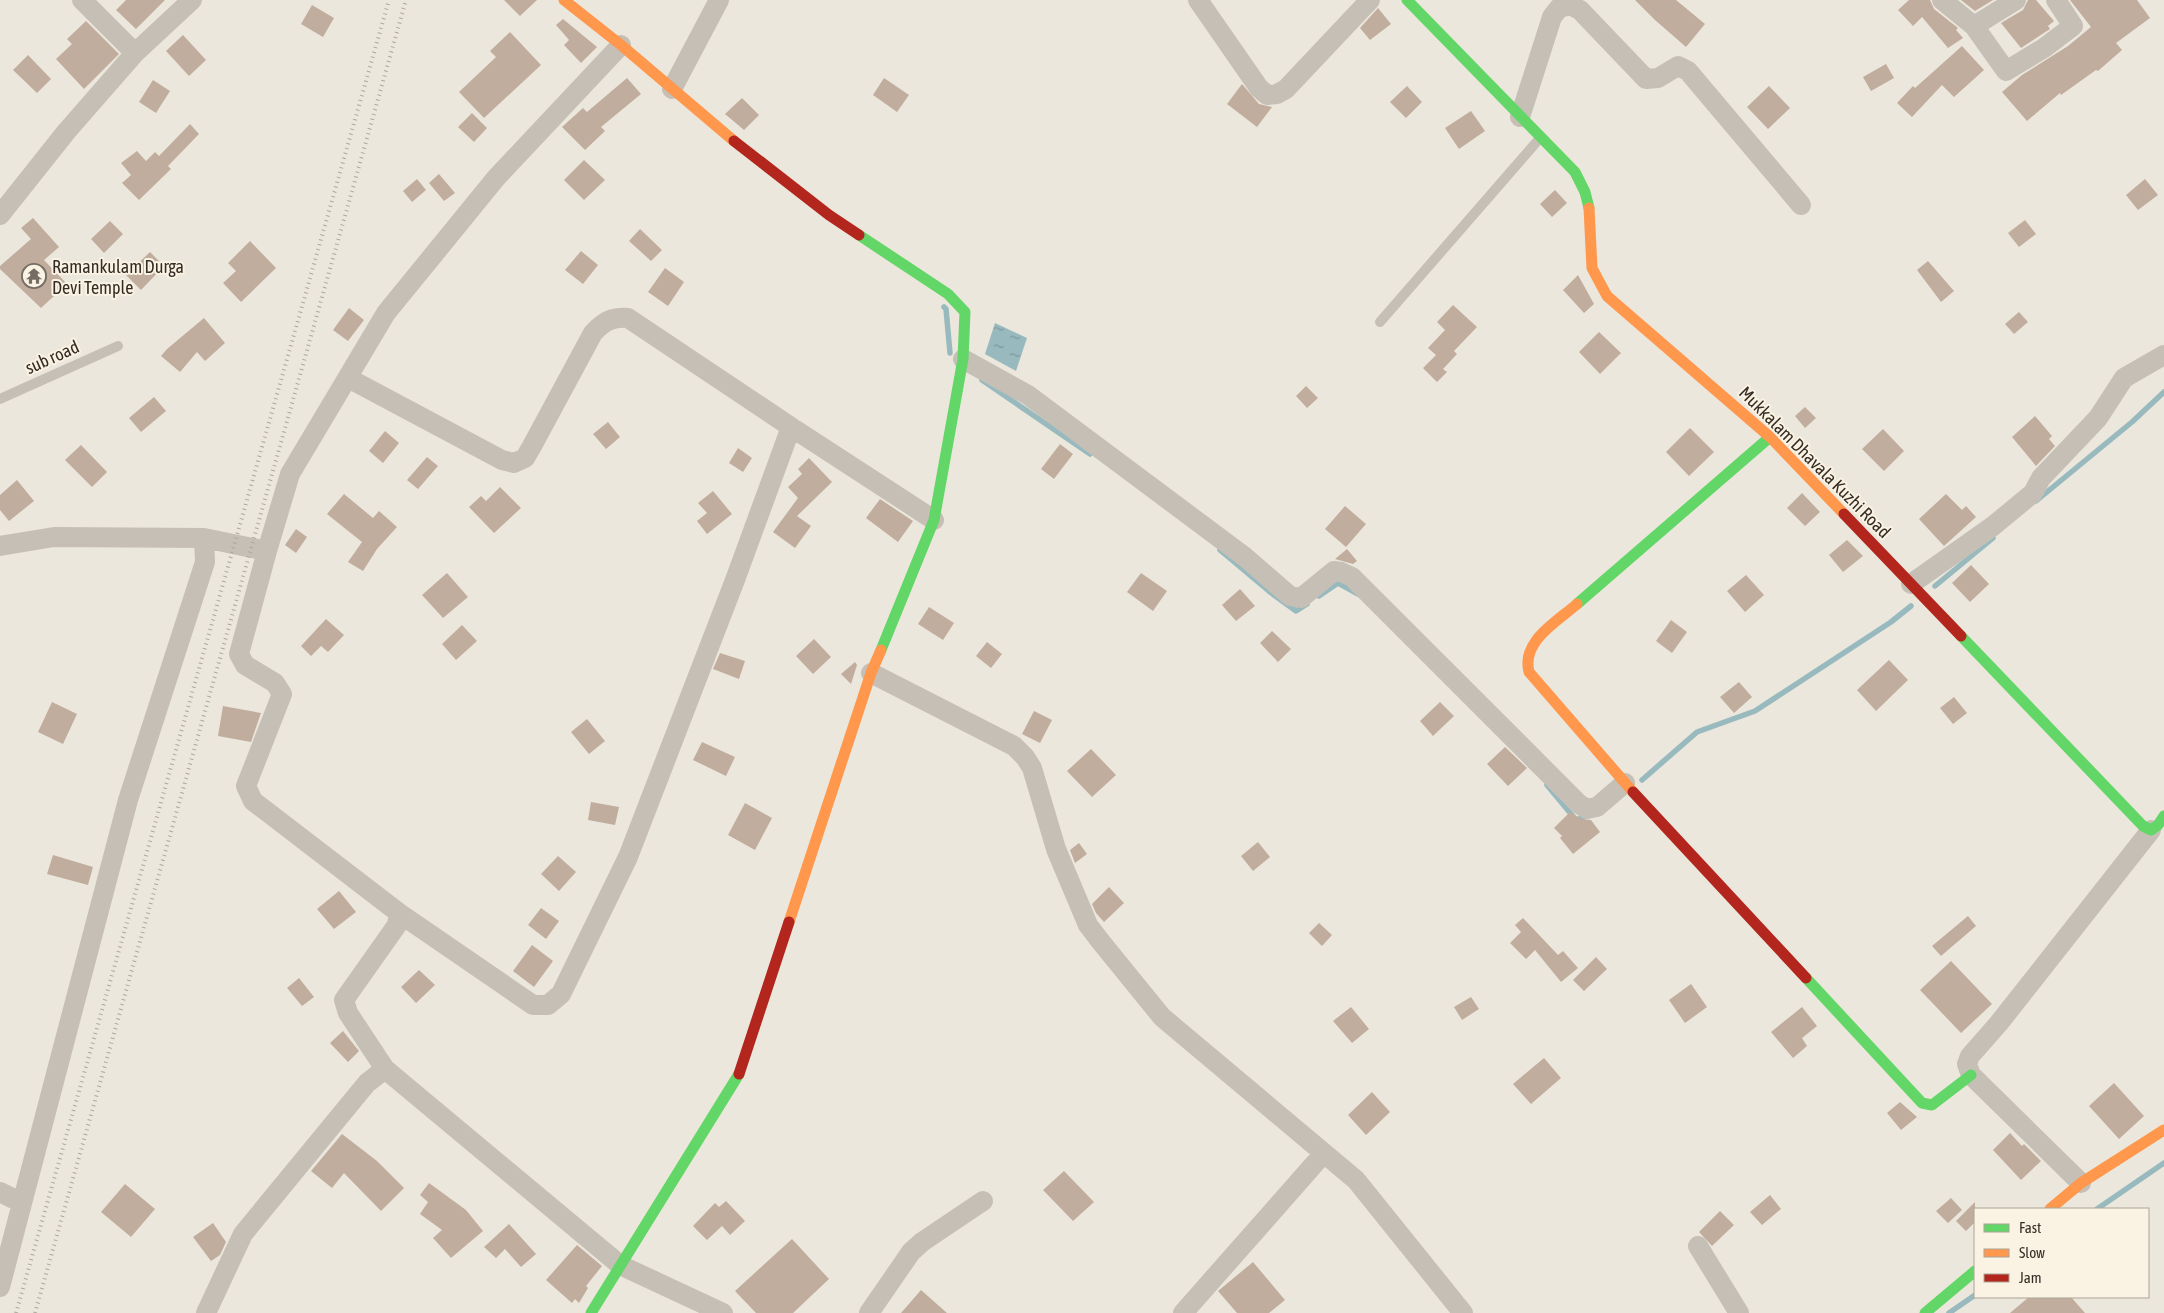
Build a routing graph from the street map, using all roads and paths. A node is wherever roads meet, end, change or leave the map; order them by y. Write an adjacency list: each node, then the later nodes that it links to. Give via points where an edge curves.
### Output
1 (82, 0): 13 (street)
2 (192, 0): 13 (street)
3 (564, 0): 12 (street)
4 (719, 0): 14 (street)
5 (1198, 0): 6 (street, via 1267,95 1286,89)
6 (1370, 0)
7 (1407, 0): 15 (street, Mukkalam Dhavala Kuzhi Road)
8 (1942, 0): 11 (street)
9 (2016, 0): 11 (street)
10 (2056, 0): 11 (street, via 2073,26 2006,71)
11 (1974, 26)
12 (621, 45): 14 (street); 23 (street, via 496,178 386,313)
13 (135, 53): 18 (street, via 66,132)
14 (672, 89): 22 (street, via 713,125 829,214 960,304 965,312)
15 (1520, 117): 16 (street, Mukkalam Dhavala Kuzhi Road); 17 (street, via 1552,17 1559,8 1570,5 1580,10 1646,79 1658,78 1678,66 1688,70)
16 (1540, 137): 19 (lane); 26 (street, Mukkalam Dhavala Kuzhi Road, via 1575,172 1585,192 1589,206 1592,268 1607,296)
17 (1800, 206)
18 (0, 216)
19 (1380, 322)
20 (118, 346): 24 (lane, sub road)
21 (2164, 355): 31 (street, via 2124,378 2098,418 2041,478 2032,493 1993,526)
22 (963, 359): 27 (street); 33 (street, via 1028,395 1237,552 1290,596 1301,598 1334,572 1352,576 1579,804 1587,809 1597,807)
23 (348, 378): 25 (street, via 514,464 525,458 592,333 602,322 615,317 628,318); 30 (street, via 290,474)
24 (0, 398)
25 (791, 427): 27 (street); 35 (street, via 628,857 561,994 548,1005 533,1005)
26 (1770, 437): 31 (street, Mukkalam Dhavala Kuzhi Road); 33 (street, via 1528,649 1525,660 1530,672)
27 (934, 520): 32 (street)
28 (204, 538): 29 (street, via 54,537); 30 (street); 43 (street, via 205,562 128,800)
29 (0, 546)
30 (267, 551): 35 (street, via 239,654 245,665 275,683 282,694 246,786 253,801)
31 (1911, 584): 34 (street, Mukkalam Dhavala Kuzhi Road, via 2143,826)
32 (871, 673): 39 (street, via 1014,746 1025,757 1032,768 1056,849 1088,925 1162,1017); 46 (street, via 740,1073)
33 (1625, 783): 37 (street, via 1922,1102 1932,1105)
34 (2159, 826): 37 (street, via 1970,1056 1967,1064)
35 (399, 913): 36 (street, via 397,925 344,1000 348,1014)
36 (384, 1069): 46 (street); 49 (street, via 367,1083 243,1234)
37 (1971, 1075): 40 (street)
38 (2164, 1130): 40 (street)
39 (1324, 1153): 53 (street); 54 (street, via 1369,1194)
40 (2081, 1183): 44 (street)
41 (0, 1192): 43 (street)
42 (984, 1201): 52 (street, via 916,1247)
43 (22, 1203): 48 (street)
44 (2051, 1208)
45 (1698, 1246): 55 (street)
46 (620, 1265): 50 (street); 51 (street)
47 (1974, 1272): 56 (street)
48 (0, 1288)
49 (206, 1313)
50 (591, 1313)
51 (723, 1313)
52 (868, 1313)
53 (1182, 1313)
54 (1463, 1313)
55 (1739, 1313)
56 (1925, 1313)

